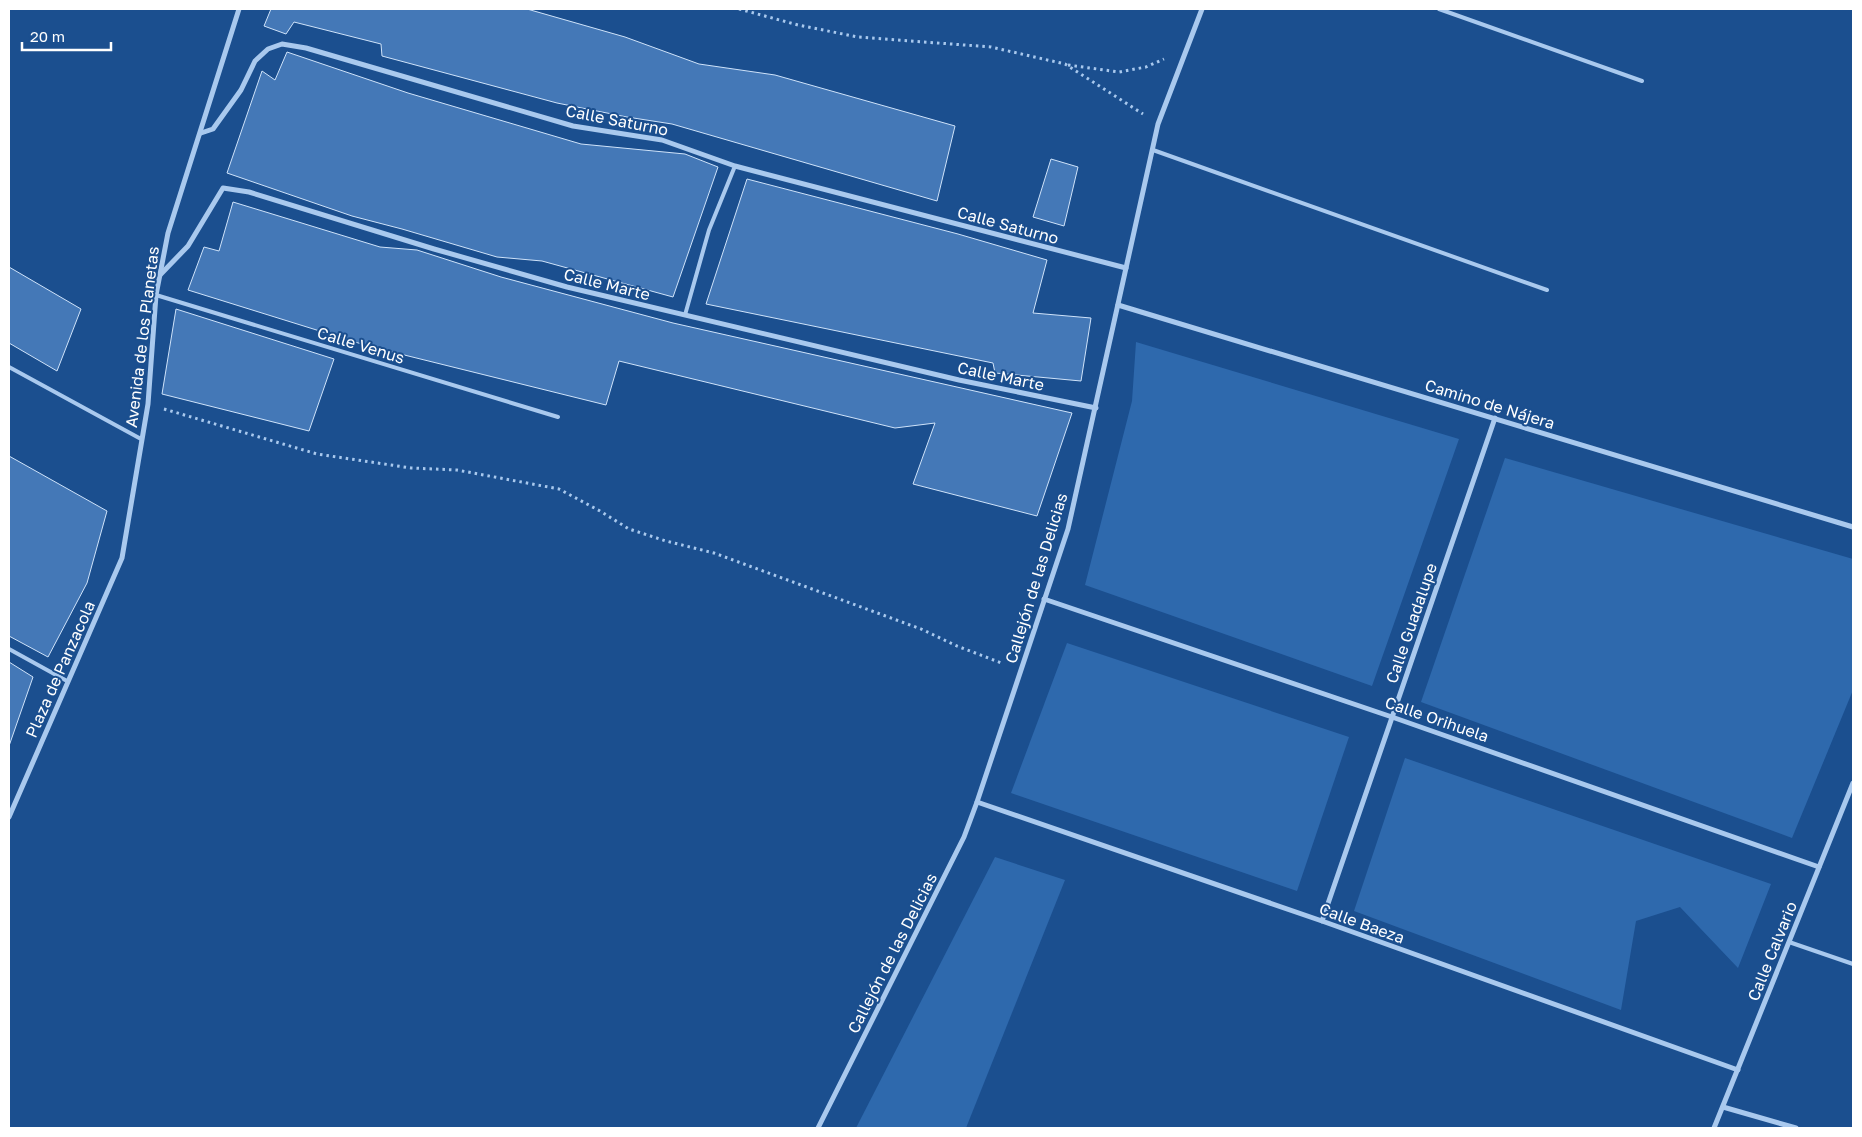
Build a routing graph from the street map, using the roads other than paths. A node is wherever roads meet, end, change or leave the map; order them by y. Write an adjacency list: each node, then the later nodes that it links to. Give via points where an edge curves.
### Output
1 (239, 9): 5 (street, Avenida de los Planetas)
2 (1202, 9): 6 (street, Callejón de las Delicias, via 1158,124)
3 (1439, 9): 4 (lane)
4 (1642, 81)
5 (201, 133): 7 (street, Calle Saturno, via 213,129 227,111 255,61 268,49 282,44 306,48 573,126 662,140); 9 (street, Avenida de los Planetas, via 168,232)
6 (1153, 150): 8 (street, Callejón de las Delicias); 10 (lane)
7 (735, 166): 8 (street, Calle Saturno); 13 (lane, via 710,230)
8 (1126, 268): 12 (street, Callejón de las Delicias)
9 (160, 275): 11 (street, Avenida de los Planetas); 13 (street, Calle Marte, via 188,246 222,188 249,192 567,287)
10 (1547, 290)
11 (156, 296): 16 (lane, Calle Venus); 18 (street, Avenida de los Planetas, via 148,404)
12 (1118, 305): 15 (street, Callejón de las Delicias); 17 (street, Camino de Nájera)
13 (685, 315): 15 (street, Calle Marte, via 959,380)
14 (9, 367): 18 (lane)
15 (1096, 408): 21 (street, Callejón de las Delicias, via 1068,529)
16 (558, 418)
17 (1495, 418): 19 (street, Camino de Nájera); 24 (street, Calle Guadalupe)
18 (142, 438): 20 (street, Avenida de los Planetas)
19 (1853, 527)
20 (122, 558): 23 (street, Plaza de Panzacola)
21 (1044, 599): 24 (street, Calle Orihuela); 26 (street, Callejón de las Delicias)
22 (9, 649): 23 (lane)
23 (67, 681): 27 (street, Plaza de Panzacola)
24 (1392, 716): 28 (street, Calle Orihuela); 29 (street, Calle Guadalupe)
25 (1852, 787): 28 (street, Calle Calvario)
26 (977, 802): 29 (street, Calle Baeza); 34 (street, Callejón de las Delicias, via 964,837)
27 (9, 817)
28 (1819, 867): 30 (street, Calle Calvario)
29 (1322, 921): 32 (street, Calle Baeza)
30 (1790, 942): 31 (lane); 32 (street, Calle Calvario)
31 (1853, 964)
32 (1738, 1070): 33 (street, Calle Calvario)
33 (1723, 1107): 35 (street, Calle Calvario); 36 (street)
34 (818, 1128)
35 (1714, 1128)
36 (1796, 1128)

